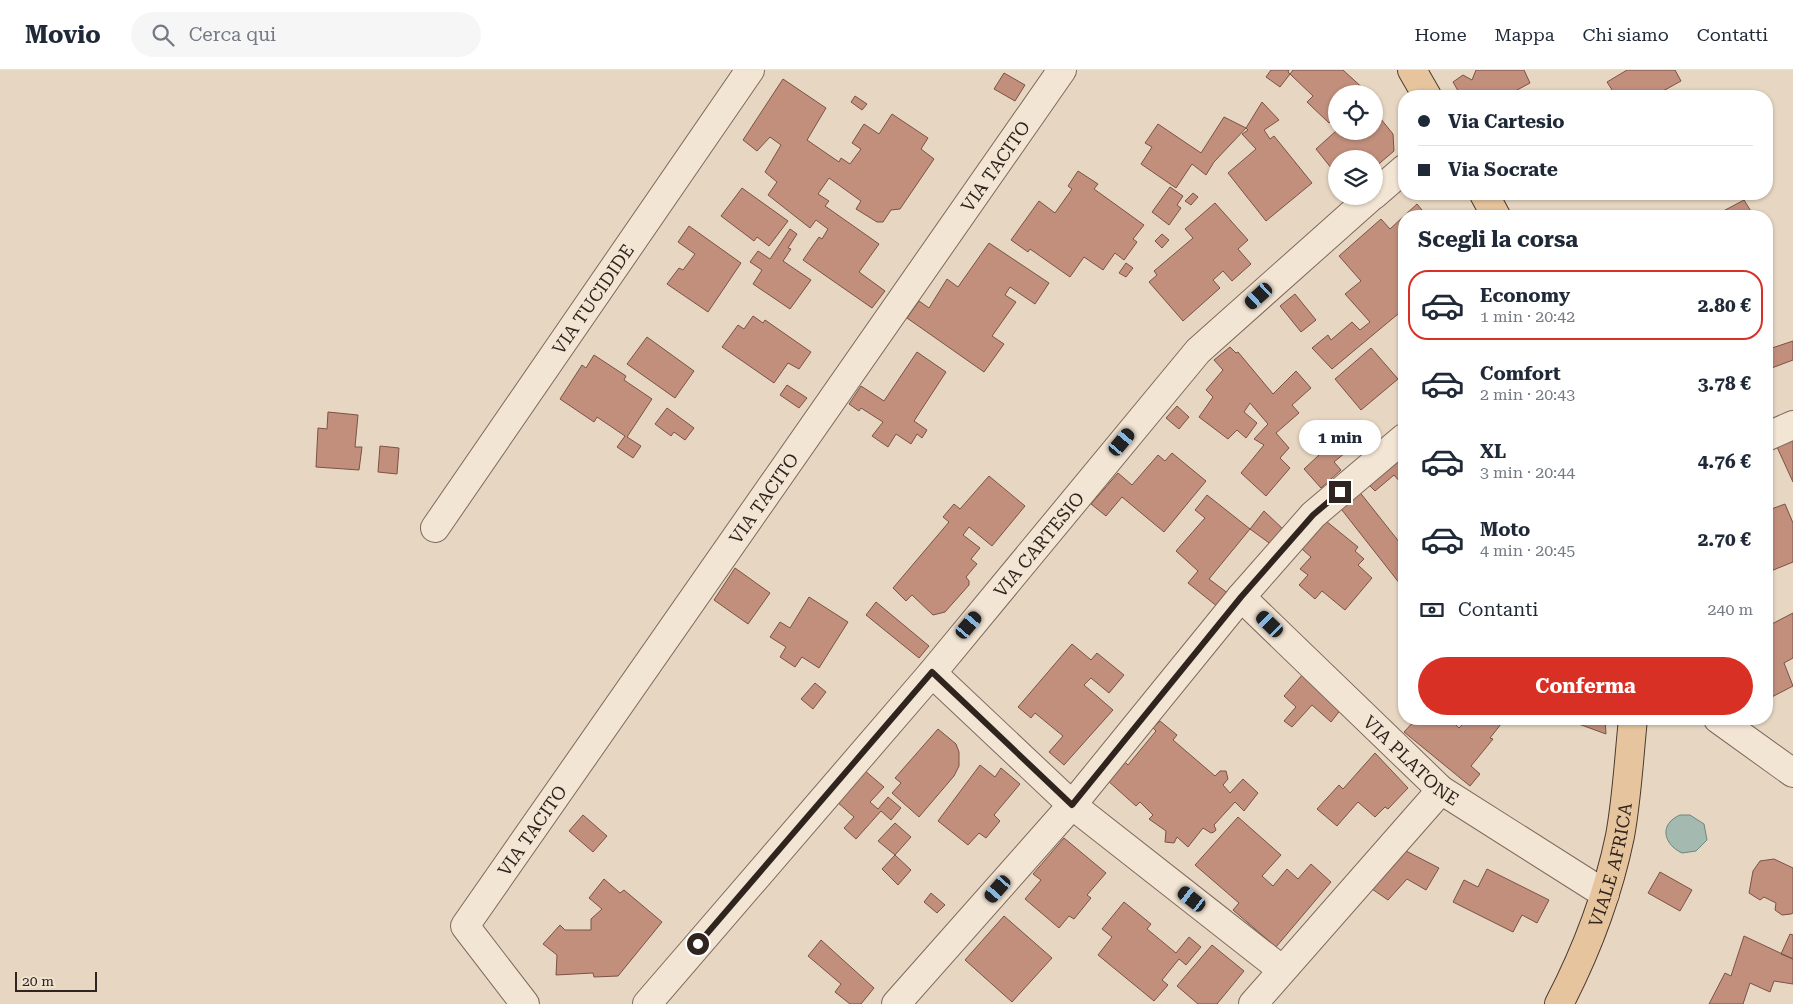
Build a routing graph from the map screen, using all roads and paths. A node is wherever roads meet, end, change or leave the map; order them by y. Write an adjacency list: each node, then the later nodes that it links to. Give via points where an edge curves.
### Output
1 (750, 70): 11 (street, VIA TUCIDIDE)
2 (1062, 70): 21 (street, VIA TACITO, via 465,926)
3 (1412, 70): 4 (main road)
4 (1424, 90)
5 (1398, 173): 6 (street, VIA CARTESIO)
6 (1383, 187)
7 (1363, 205): 13 (street, VIA CARTESIO, via 1198,351)
8 (1793, 426): 9 (street)
9 (1773, 434)
10 (1398, 443): 12 (street, via 1313,515)
11 (435, 528)
12 (1241, 597): 17 (street, VIA PLATONE); 18 (street)
13 (932, 672): 18 (street); 22 (street, VIA CARTESIO)
14 (1632, 725): 19 (main road, VIALE AFRICA, via 1620,836)
15 (1726, 725): 16 (street)
16 (1793, 773)
17 (1440, 790): 19 (street, VIA PLATONE); 20 (street)
18 (1072, 805): 20 (street); 23 (street)
19 (1605, 894): 25 (main road, VIALE AFRICA, via 1577,970)
20 (1281, 969): 24 (street)
21 (525, 1004)
22 (647, 1004)
23 (896, 1004)
24 (1253, 1004)
25 (1559, 1004)

